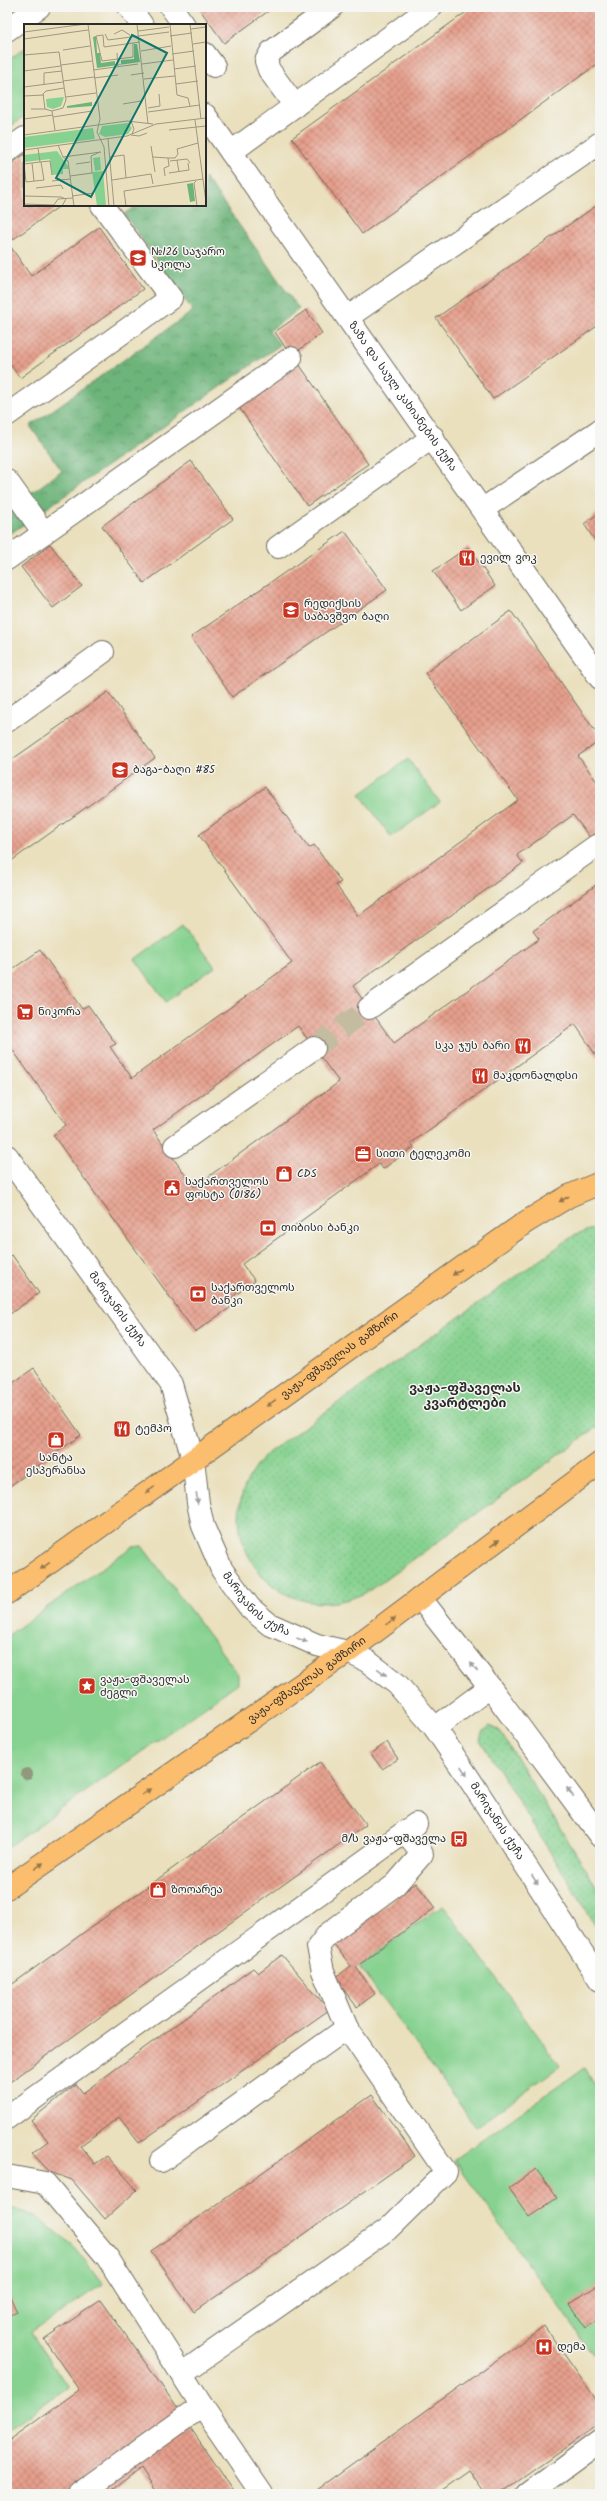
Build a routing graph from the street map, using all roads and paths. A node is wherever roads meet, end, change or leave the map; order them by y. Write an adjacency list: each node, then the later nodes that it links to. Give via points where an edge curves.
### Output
1 (130, 7): 6 (street)
2 (171, 7): 7 (street)
3 (332, 7): 9 (street, via 271,52 266,61 269,70)
4 (431, 7): 9 (street)
5 (30, 9): 8 (street)
6 (141, 24)
7 (183, 24)
8 (7, 30)
9 (294, 106): 14 (street)
10 (206, 116): 14 (street, ზაზა და საულ კახიანების ქუჩა)
11 (24, 139): 13 (street)
12 (600, 143): 16 (street)
13 (7, 150)
14 (231, 152): 16 (street, ზაზა და საულ კახიანების ქუჩა)
15 (103, 206): 18 (street, via 171,298)
16 (348, 317): 20 (street, ზაზა და საულ კახიანების ქუჩა)
17 (291, 358): 23 (street)
18 (7, 415)
19 (600, 430): 22 (street)
20 (433, 438): 22 (street, ზაზა და საულ კახიანების ქუჩა); 24 (street)
21 (7, 481): 23 (street)
22 (483, 509): 27 (street, ზაზა და საულ კახიანების ქუჩა)
23 (44, 533): 25 (street)
24 (278, 547)
25 (7, 559)
26 (103, 652): 28 (street)
27 (600, 678)
28 (7, 721)
29 (596, 846): 30 (street)
30 (369, 1008)
31 (314, 1048): 32 (street)
32 (176, 1146)
33 (7, 1156): 35 (street, მარიჯანის ქუჩა, via 171,1384)
34 (600, 1183): 35 (main road, ვაჟა-ფშაველას გამზირი, one-way to 35, via 569,1196 526,1222)
35 (193, 1459): 37 (main road, ვაჟა-ფშაველას გამზირი, one-way to 37); 39 (street, მარიჯანის ქუჩა, one-way to 39, via 198,1503 210,1548 222,1570 250,1608 269,1624 291,1636)
36 (600, 1464): 38 (main road, ვაჟა-ფშაველას გამზირი, one-way to 36)
37 (7, 1593)
38 (420, 1599): 39 (main road, ვაჟა-ფშაველას გამზირი, one-way to 38); 40 (street, one-way to 38)
39 (348, 1652): 41 (street, მარიჯანის ქუჩა, one-way to 41, via 367,1661 397,1684); 44 (main road, ვაჟა-ფშაველას გამზირი, one-way to 39)
40 (490, 1687): 41 (street); 42 (street, one-way to 40)
41 (435, 1728): 45 (street, მარიჯანის ქუჩა, one-way to 45)
42 (593, 1809): 43 (street)
43 (600, 1836)
44 (7, 1888)
45 (600, 1980)
46 (347, 2028): 47 (street, via 323,1971 318,1947 328,1934 394,1885 422,1854 411,1827); 48 (street); 50 (street, via 446,2172 388,2229)
47 (7, 2118)
48 (161, 2161)
49 (7, 2176): 50 (street, via 44,2183 107,2257)
50 (181, 2374): 51 (street)
51 (202, 2406): 53 (street); 54 (street)
52 (600, 2441): 55 (street)
53 (79, 2494)
54 (262, 2494)
55 (528, 2494)

